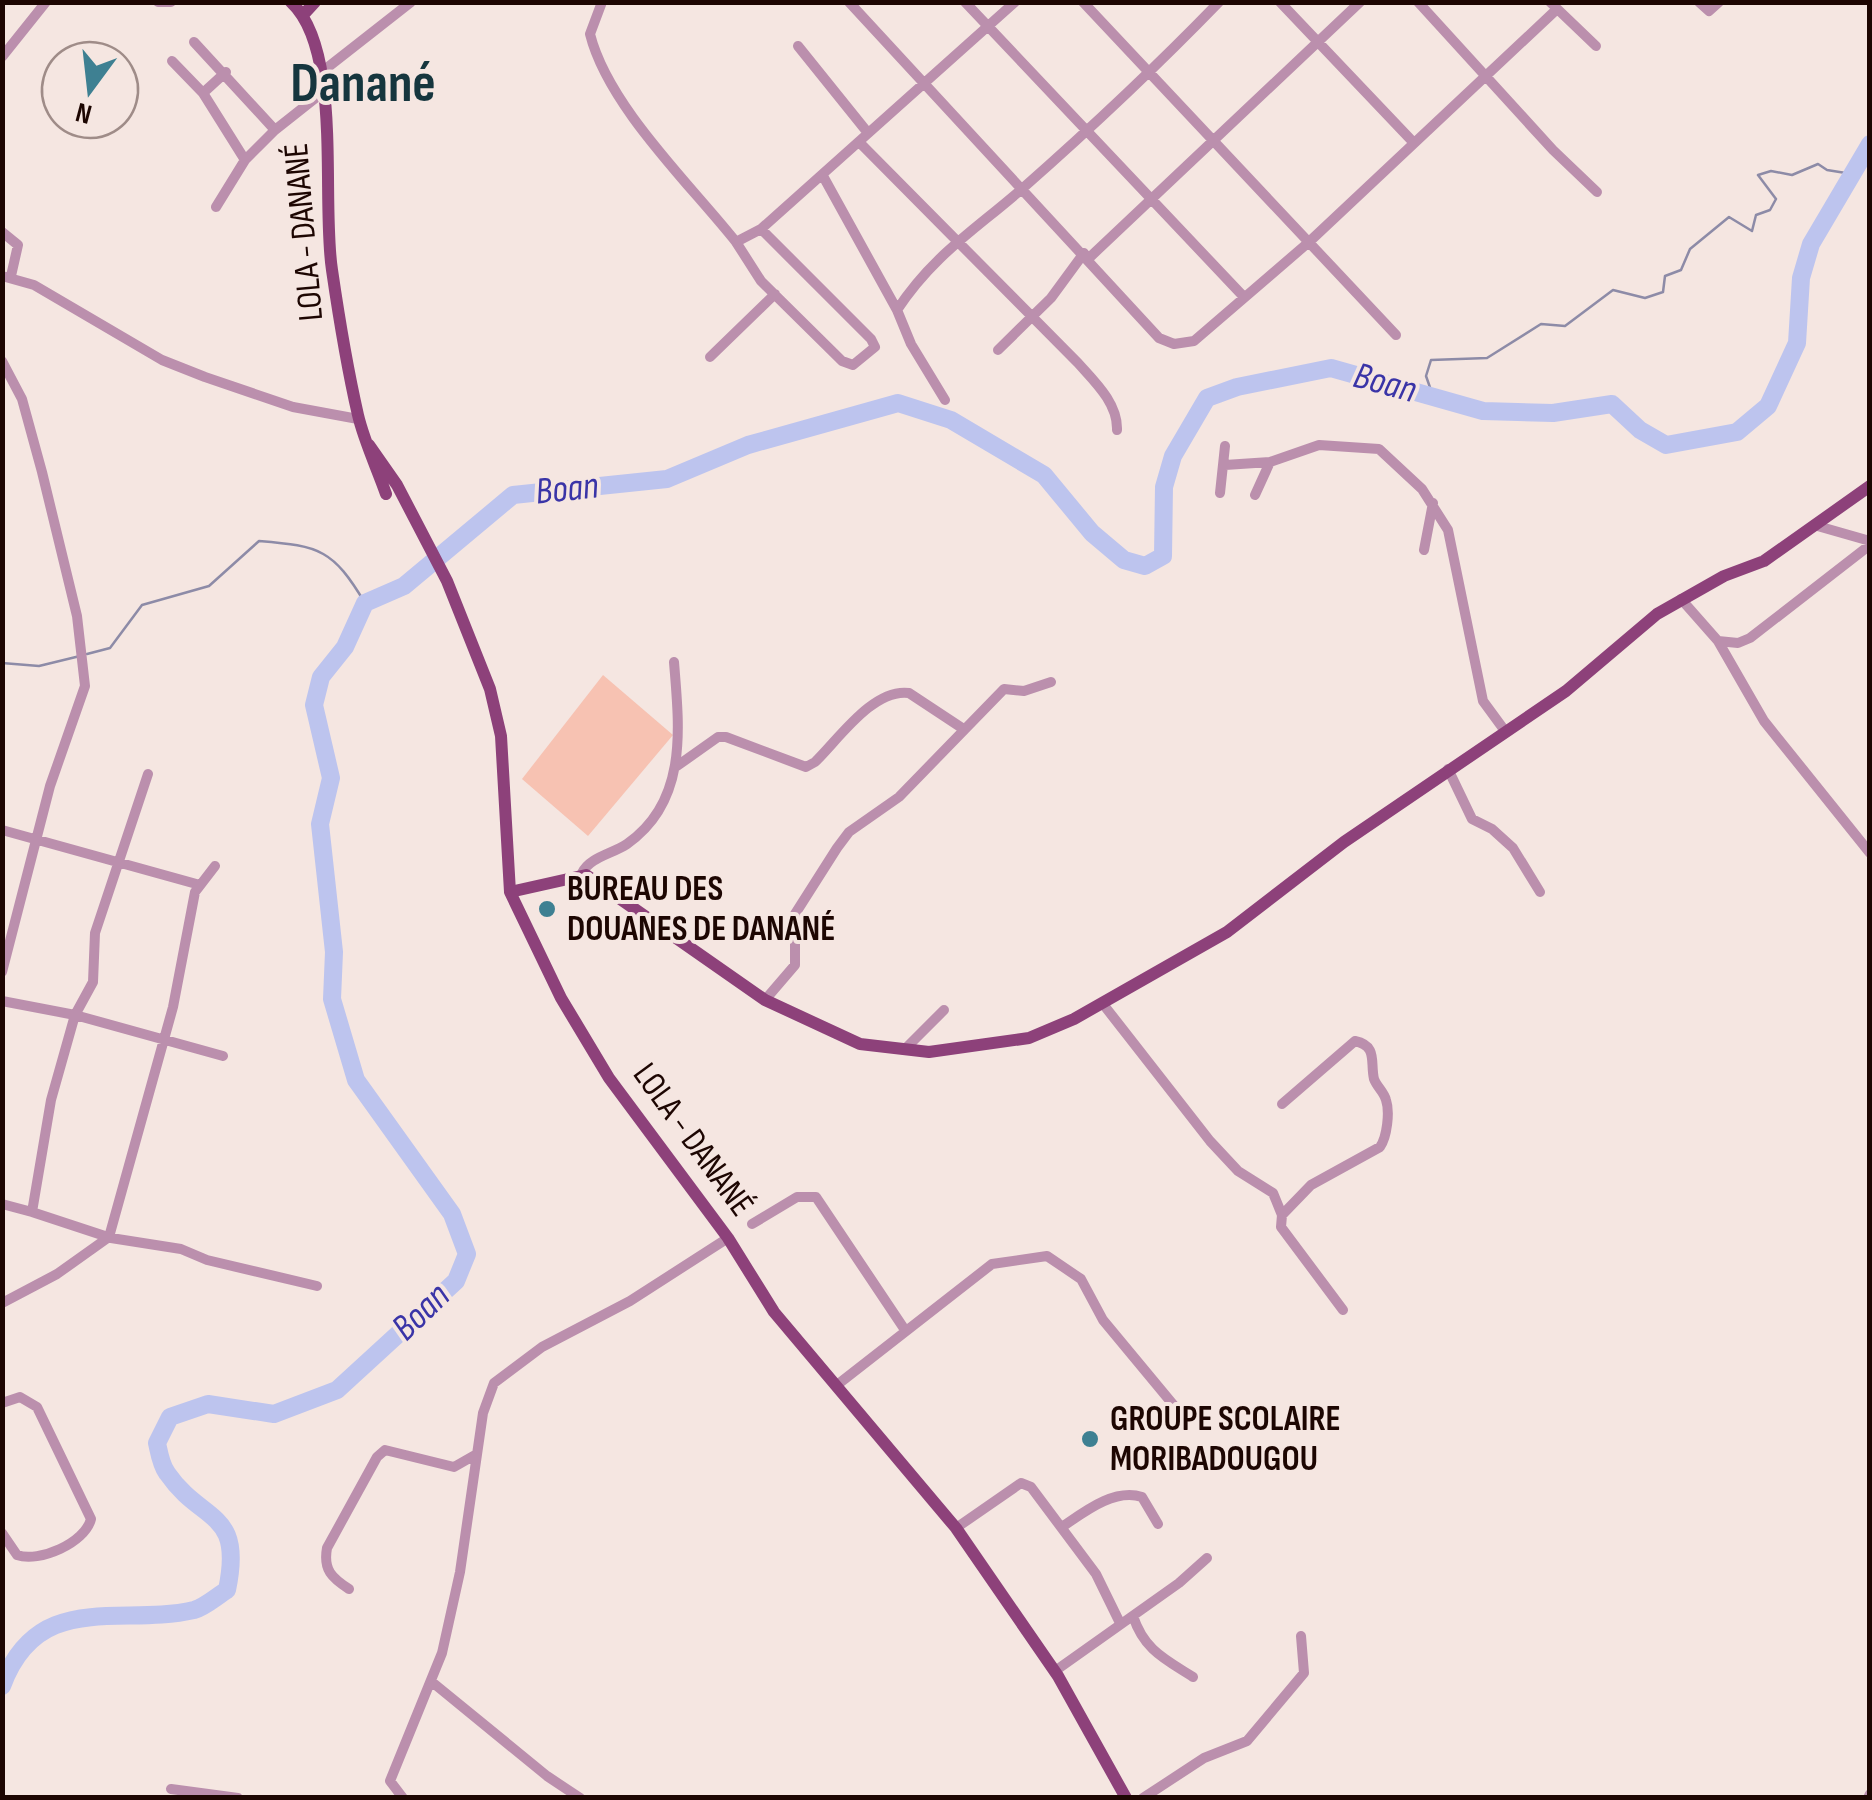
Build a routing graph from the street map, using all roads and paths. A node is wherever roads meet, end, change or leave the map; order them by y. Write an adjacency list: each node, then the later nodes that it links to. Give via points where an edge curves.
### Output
1 (46, 2): 25 (street)
2 (158, 2): 3 (street)
3 (171, 2)
4 (291, 2): 19 (main road)
5 (315, 2): 19 (main road)
6 (411, 2): 27 (street)
7 (602, 2): 48 (street, via 590,34 612,78 644,135)
8 (850, 2): 31 (street)
9 (965, 2): 20 (street)
10 (1015, 2): 20 (street)
11 (1083, 2): 29 (street)
12 (1219, 2): 29 (street)
13 (1280, 2): 21 (street)
14 (1360, 2): 21 (street)
15 (1418, 2): 30 (street)
16 (1698, 2): 17 (street, via 1709,11)
17 (1719, 2)
18 (1554, 5): 24 (street); 30 (street)
19 (304, 14): 27 (main road, LOLA - DANANÉ)
20 (988, 26): 31 (street); 35 (street)
21 (1317, 40): 37 (street); 38 (street)
22 (194, 42): 28 (street)
23 (798, 46): 36 (street)
24 (1596, 46)
25 (2, 57)
26 (172, 61): 33 (street)
27 (323, 71): 32 (main road, LOLA - DANANÉ)
28 (226, 72): 33 (street); 34 (street)
29 (1147, 72): 35 (street); 37 (street)
30 (1485, 76): 38 (street); 42 (street)
31 (924, 80): 36 (street); 41 (street)
32 (323, 92): 34 (street); 61 (main road, LOLA - DANANÉ, via 331,269)
33 (204, 93): 39 (street)
34 (275, 130): 39 (street)
35 (1085, 130): 41 (street); 43 (street)
36 (864, 138): 40 (street); 47 (street)
37 (1215, 140): 43 (street); 49 (street)
38 (1414, 143): 49 (street)
39 (246, 160): 44 (street)
40 (823, 176): 45 (street); 54 (street)
41 (1024, 187): 47 (street); 50 (street)
42 (1597, 192)
43 (1150, 202): 50 (street); 53 (street)
44 (216, 207)
45 (761, 229): 48 (street); 52 (street, via 871,339 873,350 857,364 846,364)
46 (2, 232): 51 (street, via 18,246)
47 (959, 241): 54 (street, via 931,262); 55 (street)
48 (736, 242): 52 (street)
49 (1310, 242): 53 (street); 56 (street)
50 (1086, 256): 53 (street, via 1159,338 1174,344 1194,341); 55 (street)
51 (7, 276): 61 (street, via 162,360 293,407)
52 (775, 294): 58 (street)
53 (1243, 296)
54 (896, 310): 60 (street)
55 (1034, 314): 57 (street); 62 (street, via 1102,392)
56 (1396, 335)
57 (998, 350)
58 (710, 358)
59 (2, 362): 85 (street, via 22,399 85,666 82,702)
60 (945, 400)
61 (358, 419): 63 (main road, LOLA - DANANÉ)
62 (1117, 430)
63 (369, 444): 69 (main road, LOLA - DANANÉ); 91 (main road, LOLA - DANANÉ, via 447,581 490,689 501,736)
64 (1226, 446): 66 (street)
65 (1270, 462): 66 (street); 70 (street); 71 (street, via 1319,445 1379,450)
66 (1225, 465): 68 (street)
67 (1870, 486): 72 (main road)
68 (1220, 493)
69 (386, 494)
70 (1255, 495)
71 (1433, 503): 74 (street); 80 (street, via 1448,530 1483,701)
72 (1814, 525): 73 (street); 75 (main road, via 1764,560)
73 (1870, 543): 76 (street, via 1750,638)
74 (1424, 550)
75 (1681, 599): 76 (street); 80 (main road)
76 (1718, 642): 86 (street, via 1764,722)
77 (674, 662): 81 (street)
78 (1052, 682): 79 (street, via 1004,689)
79 (962, 728): 81 (street, via 900,692 879,700 806,766 726,737); 94 (street, via 899,797 836,848 795,914 795,965)
80 (1505, 731): 82 (main road)
81 (678, 766): 89 (street, via 668,795 634,838)
82 (1448, 768): 92 (street, via 1472,819 1513,848); 96 (main road, via 1243,920)
83 (148, 774): 87 (street)
84 (2, 830): 85 (street)
85 (38, 840): 87 (street); 93 (street)
86 (1870, 854)
87 (115, 862): 90 (street); 98 (street, via 95,933 93,982)
88 (215, 866): 90 (street)
89 (582, 873): 91 (main road); 94 (main road)
90 (200, 884): 99 (street)
91 (510, 892): 108 (main road, LOLA - DANANÉ, via 552,982 609,1078)
92 (1540, 892)
93 (2, 972)
94 (764, 1000): 100 (main road, via 860,1044)
95 (2, 1001): 98 (street)
96 (1103, 1004): 100 (main road, via 1029,1038); 105 (street, via 1210,1141 1238,1171 1269,1189)
97 (944, 1010): 100 (street)
98 (75, 1015): 99 (street); 104 (street, via 51,1100)
99 (161, 1041): 101 (street); 107 (street)
100 (904, 1051)
101 (222, 1056)
102 (1282, 1104): 105 (street, via 1355,1042 1374,1056 1376,1085 1387,1103 1380,1146 1311,1185)
103 (2, 1204): 104 (street)
104 (32, 1212): 107 (street)
105 (1282, 1214): 111 (street, via 1281,1227)
106 (752, 1224): 112 (street, via 797,1197 816,1197)
107 (109, 1238): 109 (street, via 182,1249); 110 (street)
108 (728, 1238): 113 (main road, LOLA - DANANÉ, via 774,1312); 116 (street, via 501,1376 487,1398)
109 (316, 1286)
110 (2, 1303)
111 (1343, 1310)
112 (905, 1330): 113 (street); 115 (street, via 992,1264 1046,1256 1081,1279 1103,1320)
113 (837, 1386): 119 (main road, LOLA - DANANÉ)
114 (2, 1403): 120 (street, via 20,1397 37,1407 91,1519 84,1533 35,1558 17,1555)
115 (1176, 1408)
116 (476, 1455): 122 (street, via 454,1467 385,1450 376,1457 327,1548 331,1576); 128 (street, via 460,1572)
117 (1158, 1524): 118 (street, via 1142,1497 1132,1494)
118 (1062, 1527): 119 (street, via 1021,1483); 124 (street)
119 (956, 1528): 126 (main road, LOLA - DANANÉ)
120 (2, 1533)
121 (1207, 1558): 123 (street)
122 (349, 1589)
123 (1133, 1616): 124 (street); 127 (street, via 1156,1655)
124 (1120, 1623): 126 (street)
125 (1301, 1636): 136 (street, via 1304,1672 1247,1741 1204,1758)
126 (1055, 1671): 135 (main road, LOLA - DANANÉ)
127 (1193, 1677)
128 (432, 1682): 129 (street); 134 (street)
129 (390, 1781): 132 (street); 133 (street)
130 (171, 1789): 131 (street)
131 (238, 1798)
132 (384, 1798)
133 (404, 1798)
134 (580, 1798)
135 (1126, 1798)
136 (1143, 1798)

